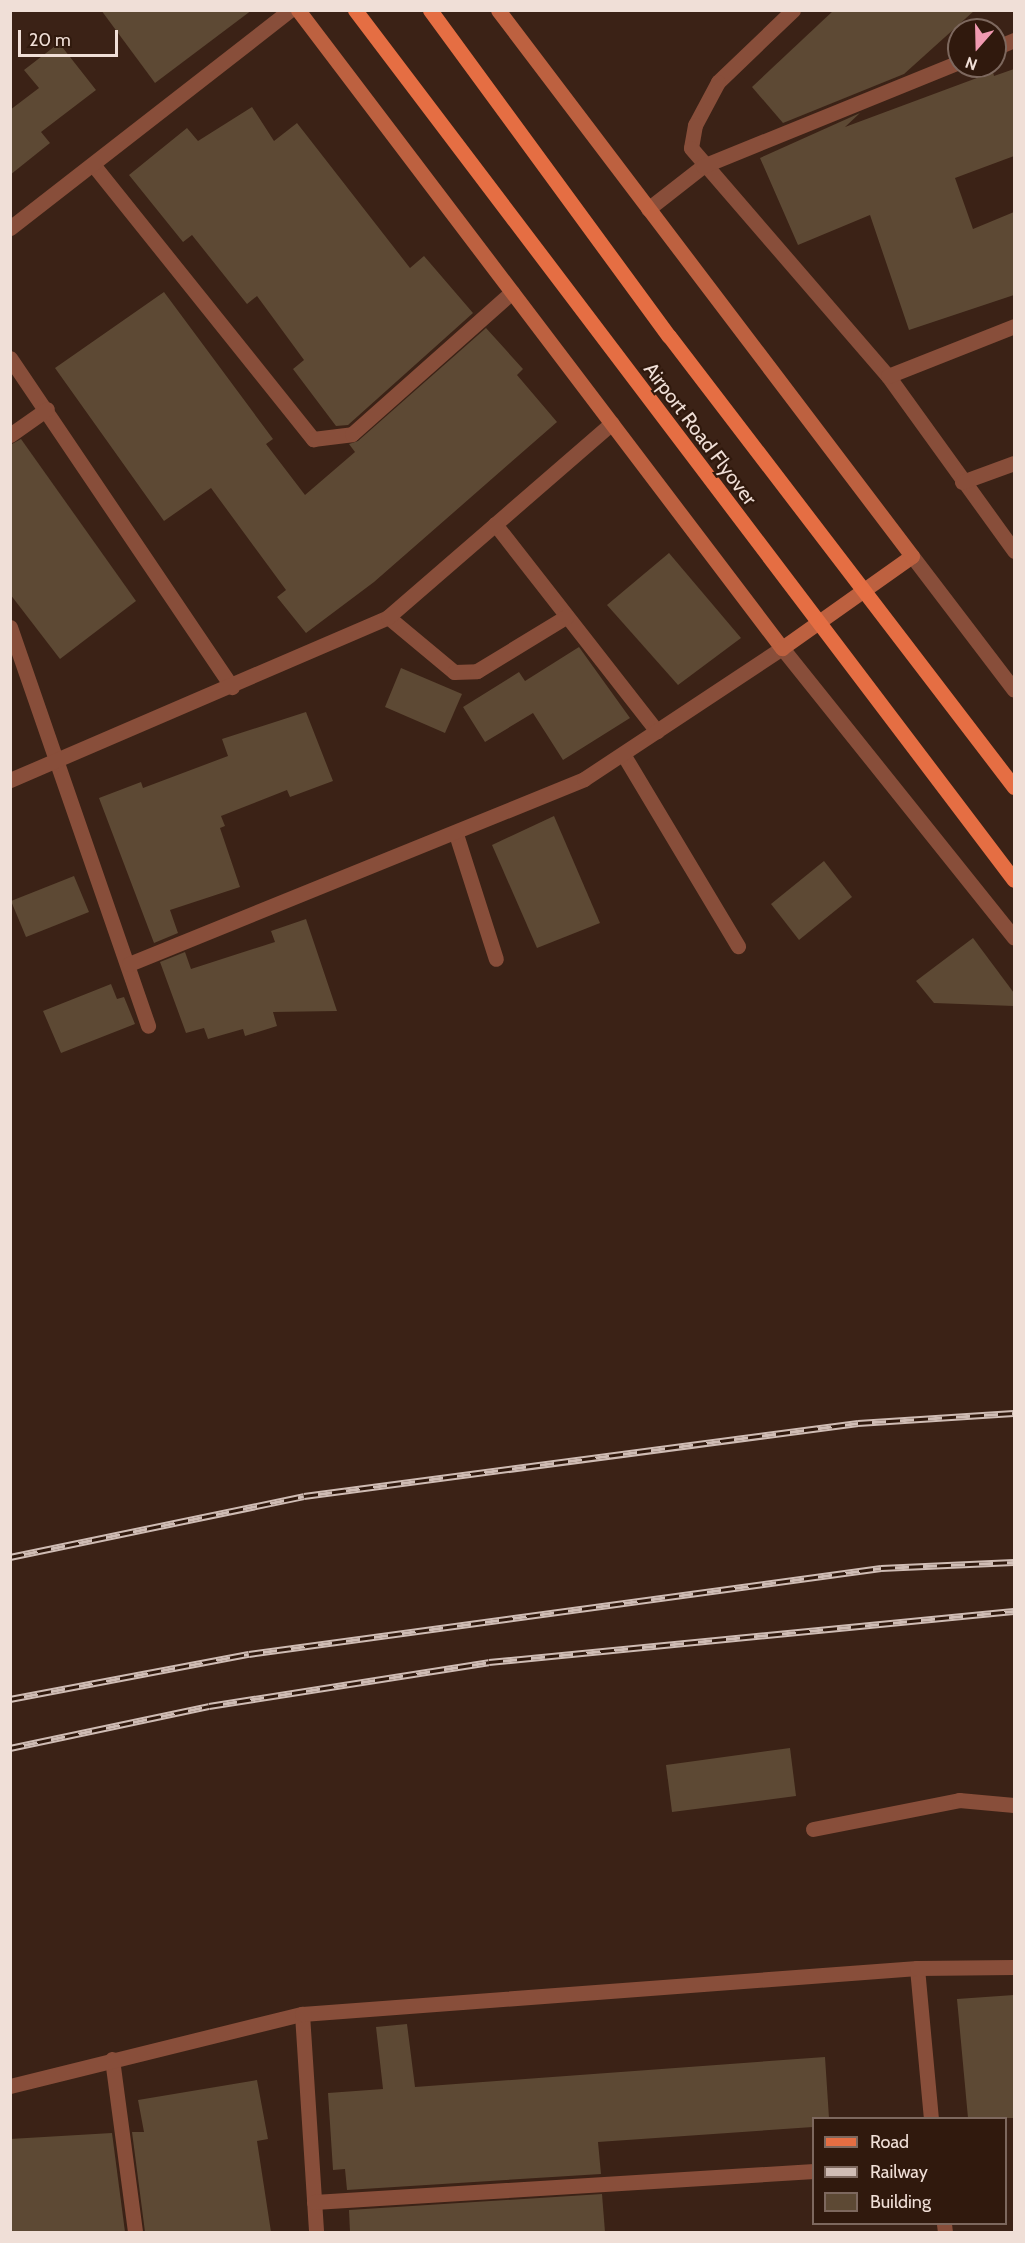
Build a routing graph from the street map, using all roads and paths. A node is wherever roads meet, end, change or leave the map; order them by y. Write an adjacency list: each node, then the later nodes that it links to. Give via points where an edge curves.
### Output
1 (291, 10): 9 (street)
2 (298, 10): 12 (street)
3 (355, 10): 36 (main road, Airport Road Flyover)
4 (430, 10): 34 (main road, Airport Road Flyover, via 669,336)
5 (498, 10): 10 (street)
6 (793, 10): 8 (street, via 718,82 695,125 691,148)
7 (947, 67): 8 (street)
8 (703, 166): 10 (street); 15 (street)
9 (94, 167): 11 (street); 12 (street, via 313,439 352,434)
10 (648, 208): 23 (street)
11 (10, 228)
12 (512, 292): 17 (street)
13 (1014, 326): 15 (street)
14 (10, 358): 16 (street)
15 (888, 376): 20 (street)
16 (47, 409): 18 (street); 28 (street)
17 (612, 423): 21 (street); 27 (street)
18 (10, 435)
19 (1014, 463): 20 (street)
20 (962, 482): 22 (street)
21 (495, 524): 24 (street); 25 (street)
22 (1014, 551)
23 (912, 555): 27 (street); 29 (street)
24 (567, 616): 25 (street, via 477,670 454,672); 30 (street)
25 (388, 617): 28 (street)
26 (10, 627): 32 (street)
27 (782, 648): 30 (street); 37 (street)
28 (232, 687): 32 (street)
29 (1014, 690)
30 (657, 732): 31 (street)
31 (623, 754): 35 (street, via 585,779); 38 (street)
32 (56, 762): 33 (street); 40 (street)
33 (10, 780)
34 (1014, 787)
35 (456, 834): 39 (street); 40 (street)
36 (1014, 880)
37 (1014, 938)
38 (738, 946)
39 (496, 959)
40 (129, 964): 41 (street)
41 (148, 1026)
42 (1014, 1805): 43 (street, via 959,1800)
43 (813, 1829)
44 (1014, 1967): 45 (street)
45 (917, 1968): 46 (street); 49 (street)
46 (302, 2014): 47 (street); 51 (street)
47 (112, 2059): 48 (street); 52 (street)
48 (10, 2086)
49 (931, 2117)
50 (812, 2171): 51 (street)
51 (314, 2202): 53 (street)
52 (135, 2232)
53 (316, 2232)

